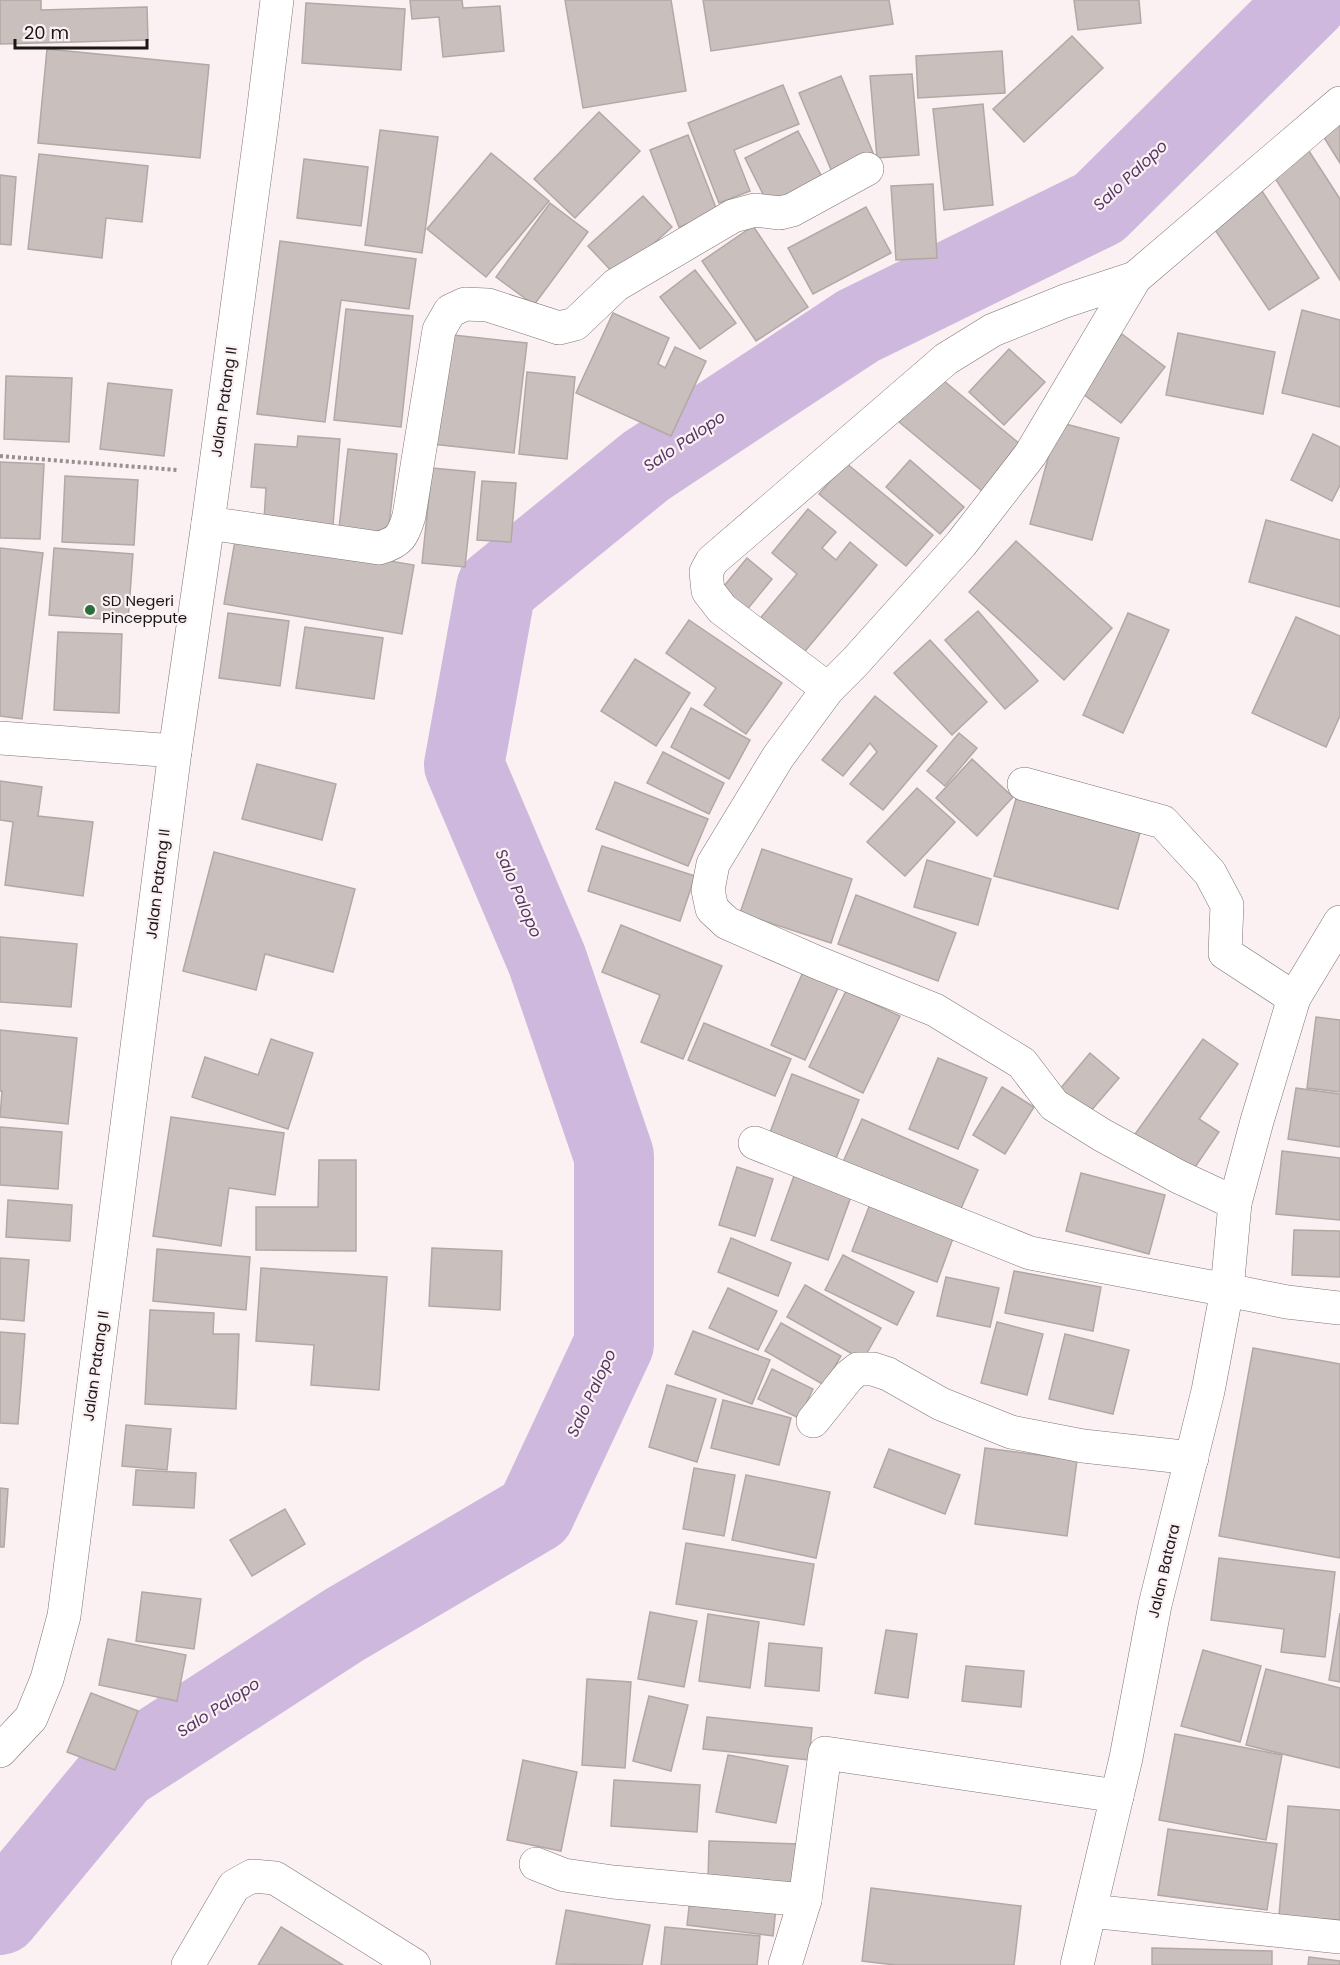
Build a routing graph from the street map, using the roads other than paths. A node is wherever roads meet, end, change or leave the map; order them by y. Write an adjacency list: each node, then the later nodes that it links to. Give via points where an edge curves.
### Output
1 (277, 0): 5 (street, Jalan Patang II)
2 (1340, 103): 4 (street)
3 (867, 169): 5 (street, via 792,210 755,210 733,216 616,285 575,324 559,328 488,305 465,304 450,311 438,330 409,516 404,534 393,544 379,548)
4 (1136, 278): 6 (street, via 1030,455 961,544); 6 (street, via 993,330 946,360 712,561 706,572 708,591 722,609)
5 (208, 523): 8 (street, Jalan Patang II)
6 (828, 689): 13 (street, via 778,757 713,864 708,890 712,909 727,923 935,1010 1022,1063 1054,1105 1160,1167)
7 (0, 738): 8 (street)
8 (175, 752): 18 (street, Jalan Patang II, via 64,1616 47,1679 31,1718)
9 (1024, 784): 11 (street, via 1163,822 1210,873 1227,905 1225,953)
10 (1340, 922): 11 (street, Jalan Batara)
11 (1294, 998): 13 (street, Jalan Batara)
12 (755, 1143): 14 (street, via 1030,1253)
13 (1235, 1203): 14 (street, Jalan Batara)
14 (1227, 1290): 15 (street); 17 (street, Jalan Batara)
15 (1340, 1308)
16 (813, 1420): 17 (street, via 849,1376 858,1369 873,1369 941,1404 1011,1432 1083,1446)
17 (1192, 1458): 19 (street, Jalan Batara, via 1155,1605)
18 (0, 1751)
19 (1117, 1796): 21 (street, via 825,1753); 22 (street, Jalan Batara)
20 (536, 1864): 21 (street, via 564,1875 614,1882)
21 (805, 1900): 26 (street)
22 (1090, 1911): 23 (street); 27 (street, Jalan Batara)
23 (1340, 1937)
24 (188, 1965): 25 (street, via 234,1886 252,1876 275,1878)
25 (414, 1965)
26 (784, 1965)
27 (1077, 1965)

